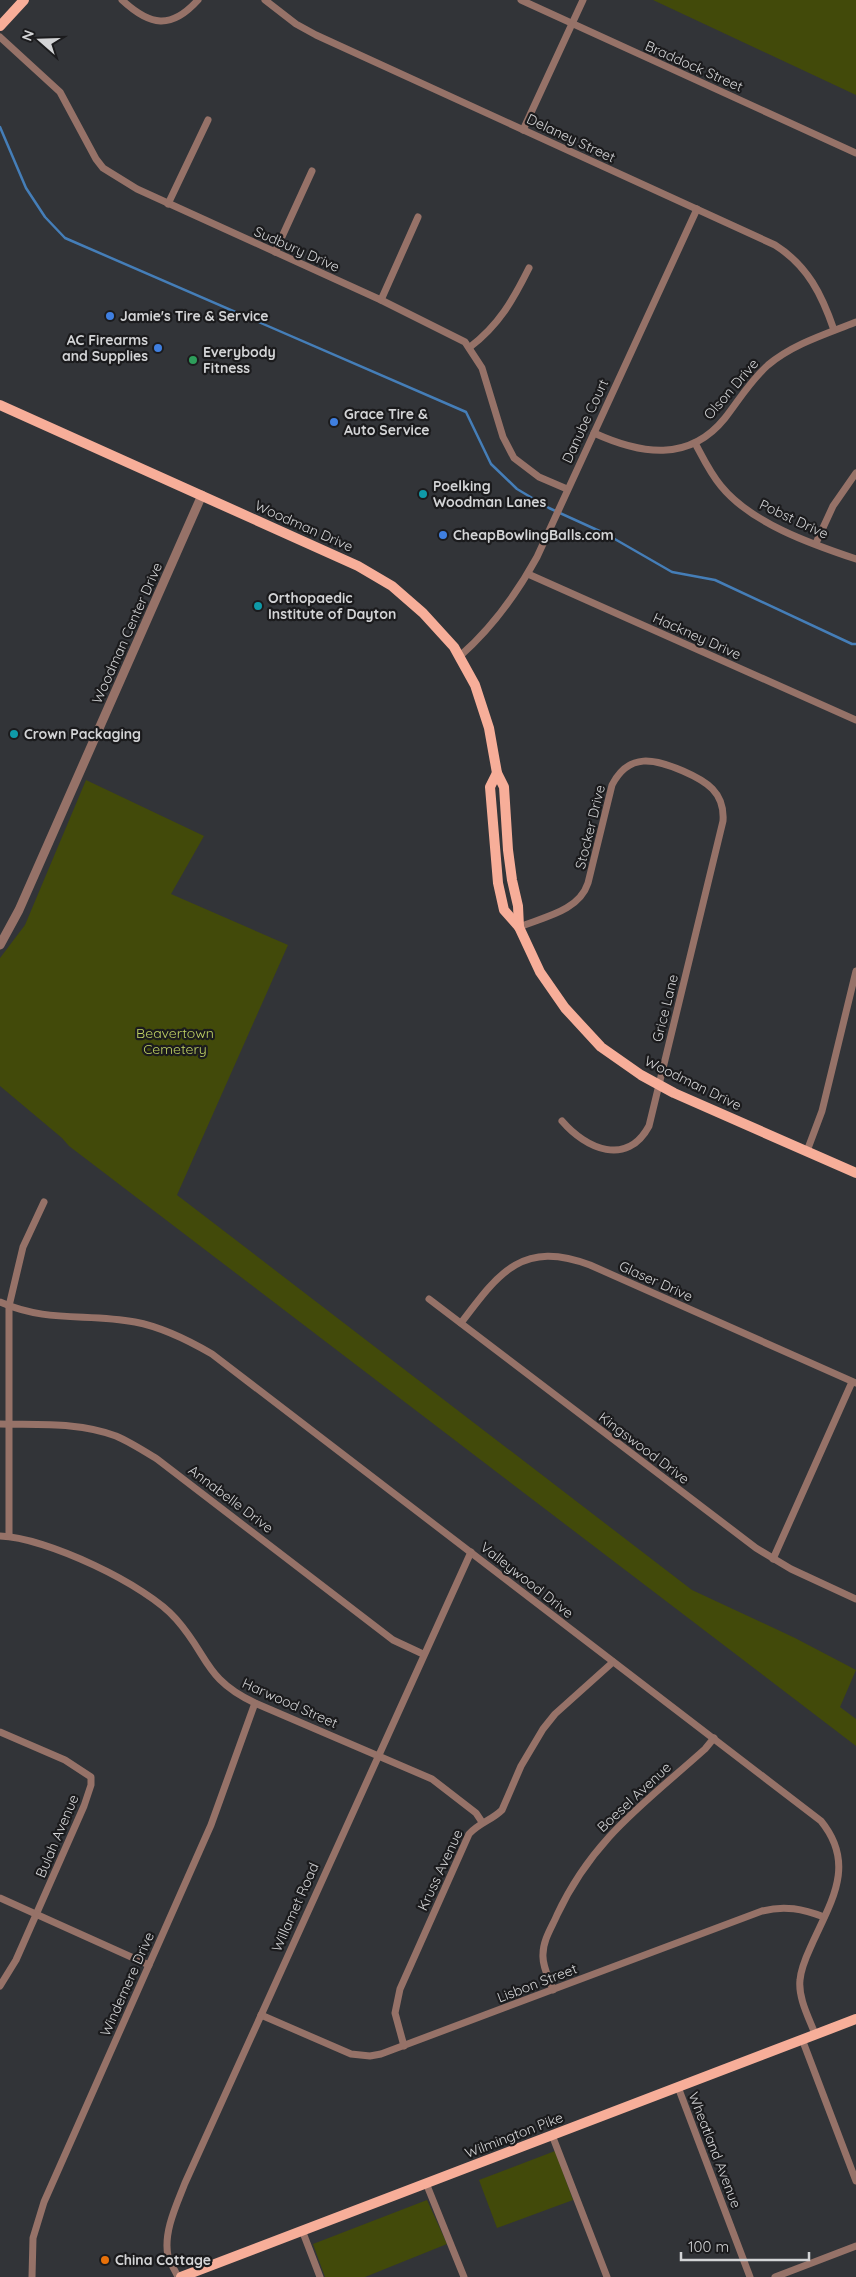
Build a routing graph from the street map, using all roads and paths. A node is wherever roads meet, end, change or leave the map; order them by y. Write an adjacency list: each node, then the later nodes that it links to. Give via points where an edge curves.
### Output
1 (24, 0): 8 (main road)
2 (122, 0): 3 (street, via 137,14 162,22 178,18)
3 (198, 0)
4 (265, 0): 11 (street, Delaney Street, via 316,35)
5 (521, 0): 7 (street, Braddock Street)
6 (583, 0): 7 (street)
7 (572, 24): 11 (street); 12 (street, Braddock Street)
8 (0, 26)
9 (0, 37): 14 (street, Sudbury Drive, via 60,92 103,168)
10 (208, 120): 14 (street)
11 (523, 130): 15 (street, Delaney Street)
12 (856, 154)
13 (312, 171): 17 (street)
14 (168, 204): 17 (street, Sudbury Drive)
15 (696, 209): 21 (street, Delaney Street, via 769,242 792,257 818,288); 24 (street, Danube Court)
16 (418, 217): 19 (street)
17 (275, 252): 19 (street, Sudbury Drive)
18 (530, 268): 22 (street, via 505,314)
19 (381, 300): 22 (street, Sudbury Drive, via 455,336)
20 (856, 322): 21 (street, Olson Drive)
21 (834, 330): 25 (street, Olson Drive, via 803,343 770,364 748,385 718,426)
22 (470, 347): 27 (street, Sudbury Drive, via 482,368 503,437 514,458 539,477)
23 (0, 406): 28 (main road, Woodman Drive)
24 (594, 433): 25 (street, Olson Drive, via 640,450 670,450); 27 (street, Danube Court)
25 (695, 443): 29 (street, Pobst Drive, via 717,482 744,508)
26 (856, 473): 29 (street, via 833,506)
27 (567, 489): 31 (street, Danube Court)
28 (202, 495): 32 (main road, Woodman Drive, via 376,575 423,613); 37 (street, Woodman Center Drive, via 35,874)
29 (816, 543): 30 (street, Pobst Drive)
30 (856, 559)
31 (528, 574): 32 (street, Danube Court, via 498,619); 33 (street, Hackney Drive)
32 (460, 656): 34 (main road, Woodman Drive, via 487,720)
33 (856, 720)
34 (497, 773): 36 (main road, Woodman Drive, via 504,786 508,850); 36 (main road, Woodman Drive, via 490,787 498,883 504,910)
35 (724, 821): 36 (street, Stocker Drive, via 720,797 703,780 656,761 629,765 612,785 588,883 581,897 570,907); 39 (street, Grice Lane)
36 (519, 927): 39 (main road, Woodman Drive, via 543,977 584,1030 617,1059)
37 (0, 945)
38 (856, 971): 41 (street, via 822,1112)
39 (660, 1086): 40 (street, Grice Lane, via 645,1133 626,1148 610,1150 589,1144); 41 (main road, Woodman Drive)
40 (562, 1121)
41 (807, 1151): 42 (main road, Woodman Drive)
42 (856, 1173)
43 (44, 1202): 46 (street, via 23,1247)
44 (429, 1299): 47 (street, Kingswood Drive)
45 (0, 1302): 46 (street, Valleywood Drive)
46 (9, 1306): 50 (street); 53 (street, Valleywood Drive, via 44,1316 136,1322 193,1343 222,1361)
47 (461, 1324): 48 (street, Glaser Drive, via 489,1286 505,1272 531,1259 561,1256 590,1265); 54 (street, Kingswood Drive)
48 (854, 1383): 54 (street)
49 (0, 1424): 50 (street, Annabelle Drive)
50 (10, 1424): 52 (street); 56 (street, Annabelle Drive, via 82,1427 130,1443 157,1459 393,1640)
51 (0, 1536): 52 (street, Harwood Street)
52 (9, 1536): 58 (street, Harwood Street, via 43,1544 144,1591 178,1621 219,1681)
53 (471, 1552): 56 (street, Willamet Road); 57 (street, Valleywood Drive)
54 (773, 1559): 55 (street, Kingswood Drive)
55 (856, 1598)
56 (423, 1654): 61 (street, Willamet Road)
57 (613, 1662): 60 (street, Valleywood Drive); 62 (street, Kruss Avenue, via 555,1714 521,1766 502,1810)
58 (255, 1703): 61 (street, Harwood Street); 66 (street, Windemere Drive, via 211,1825)
59 (0, 1732): 64 (street, Bulah Avenue, via 65,1760 91,1777 84,1806)
60 (714, 1738): 65 (street, Valleywood Drive, via 811,1812 828,1829 840,1864 836,1891); 68 (street, Boesel Avenue, via 619,1824 571,1887 544,1943 543,1960)
61 (377, 1755): 62 (street, Harwood Street, via 442,1785 476,1812); 69 (street, Willamet Road)
62 (482, 1822): 73 (street, Kruss Avenue, via 469,1834 400,1989 395,2013)
63 (0, 1898): 64 (street)
64 (36, 1914): 66 (street); 67 (street, via 16,1960)
65 (824, 1917): 68 (street, Lisbon Street, via 796,1908 762,1911); 71 (street, Valleywood Drive, via 805,1960 800,1981 800,1994)
66 (149, 1965): 80 (street, Windemere Drive, via 44,2202 33,2238)
67 (0, 1986)
68 (553, 1990): 73 (street, Lisbon Street)
69 (261, 2015): 73 (street, Lisbon Street, via 350,2054 370,2056); 81 (street, Willamet Road, via 175,2208 168,2256)
70 (856, 2019): 71 (main road, Wilmington Pike)
71 (816, 2034): 72 (main road, Wilmington Pike)
72 (802, 2039): 74 (main road, Wilmington Pike); 76 (street)
73 (404, 2046)
74 (678, 2087): 75 (main road, Wilmington Pike); 85 (street, Wheatland Avenue)
75 (552, 2135): 77 (main road, Wilmington Pike); 84 (street)
76 (856, 2181)
77 (426, 2183): 78 (main road, Wilmington Pike); 83 (street)
78 (302, 2230): 81 (main road, Wilmington Pike); 82 (street)
79 (856, 2246): 86 (street)
80 (32, 2277)
81 (180, 2277)
82 (320, 2277)
83 (464, 2277)
84 (607, 2277)
85 (750, 2277)
86 (775, 2277)

